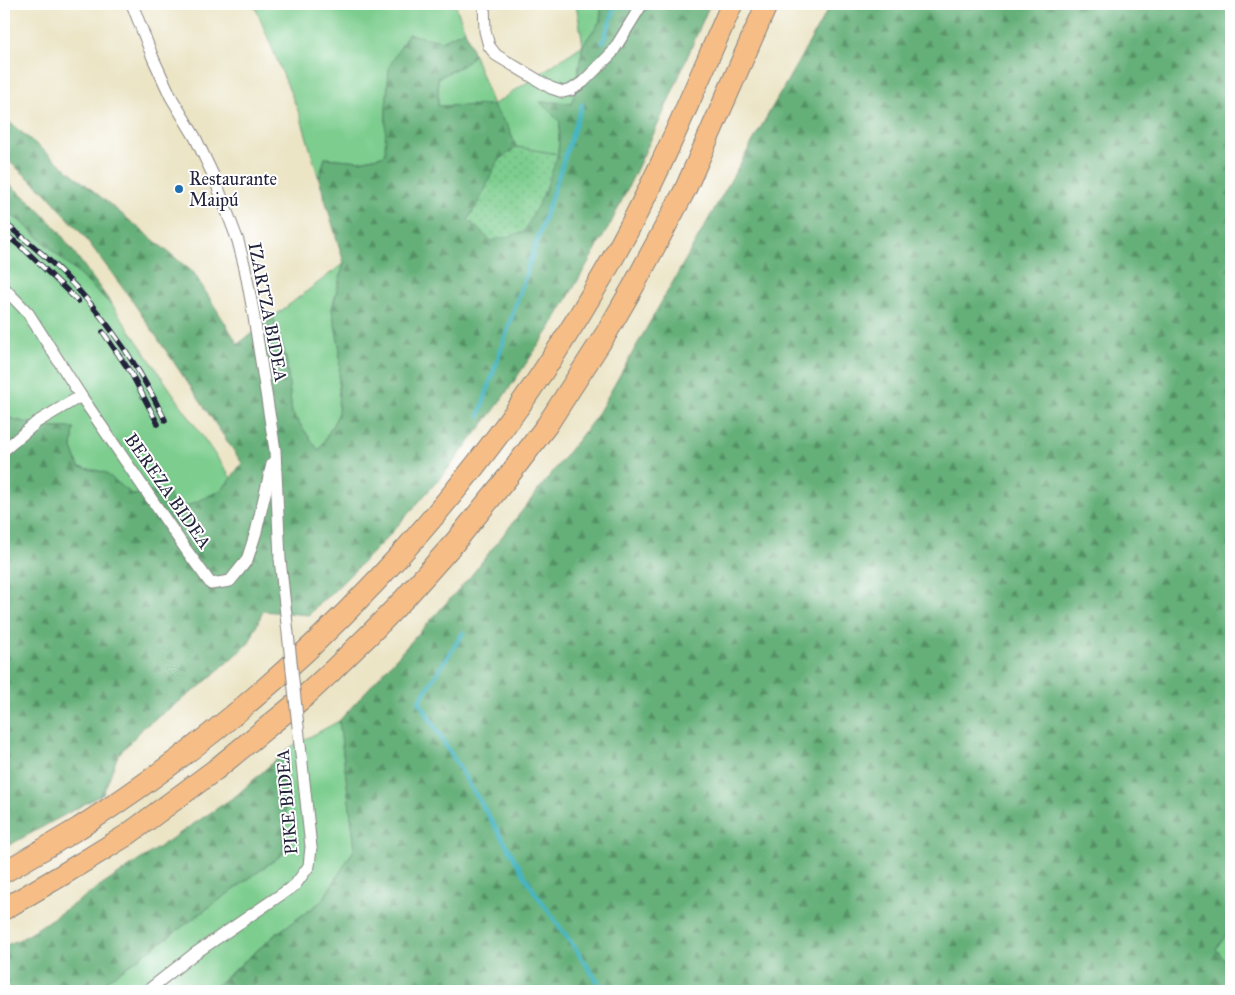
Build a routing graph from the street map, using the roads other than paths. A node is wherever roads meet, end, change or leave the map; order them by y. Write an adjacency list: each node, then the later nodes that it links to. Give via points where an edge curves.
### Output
1 (132, 4): 9 (street, IZARTZA BIDEA, via 152,58 214,177 238,241 253,311)
2 (484, 4): 3 (street, via 485,32 496,55 563,92 583,82 612,53)
3 (642, 4)
4 (732, 4): 11 (highway, via 656,176 606,271 520,406 425,527 348,612 203,739 109,808)
5 (765, 8): 12 (highway, via 688,183 607,332 547,425 450,548 406,598 332,671 215,770 127,835)
6 (4, 288): 7 (street, BEREZA BIDEA, via 28,313)
7 (81, 396): 8 (street, via 37,422); 9 (street, BEREZA BIDEA, via 211,584 230,581 247,560)
8 (4, 450)
9 (275, 450): 10 (street, IZARTZA BIDEA)
10 (280, 559): 13 (street, PIKE BIDEA, bridge, via 311,847 309,866 295,885 194,954)
11 (4, 872)
12 (4, 909)
13 (147, 991)

